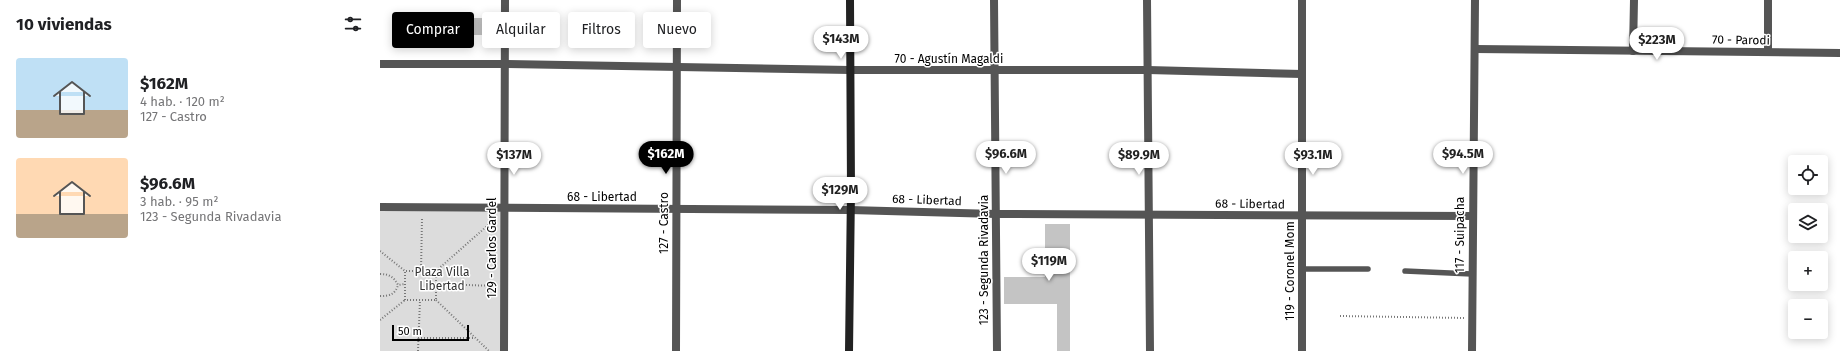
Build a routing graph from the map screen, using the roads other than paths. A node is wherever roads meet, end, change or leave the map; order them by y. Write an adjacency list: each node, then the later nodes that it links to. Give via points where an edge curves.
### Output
1 (505, 0): 15 (street, 129 - Carlos Gardel)
2 (677, 0): 16 (street, 127 - Castro)
3 (850, 0): 17 (main road)
4 (994, 0): 19 (street, 123 - Segunda Rivadavia)
5 (1146, 0): 18 (street)
6 (1302, 0): 20 (street, 119 - Coronel Mom)
7 (1475, 0): 10 (street, 117 - Suipacha)
8 (1634, 0): 11 (street)
9 (1768, 0): 12 (street)
10 (1475, 48): 11 (street, 70 - Parodi); 27 (street, 117 - Suipacha)
11 (1633, 51): 12 (street, 70 - Parodi)
12 (1768, 52): 13 (street, 70 - Parodi)
13 (1840, 53)
14 (380, 64): 15 (street, 70 - Agustín Magaldi)
15 (505, 64): 16 (street, 70 - Agustín Magaldi); 22 (street, 129 - Carlos Gardel)
16 (676, 68): 17 (street, 70 - Agustín Magaldi); 23 (street, 127 - Castro)
17 (850, 70): 19 (street, 70 - Agustín Magaldi); 24 (main road)
18 (1148, 70): 19 (street, 70 - Agustín Magaldi); 20 (street, 70 - Agustín Magaldi); 25 (street)
19 (995, 71): 26 (street, 123 - Segunda Rivadavia)
20 (1302, 74): 28 (street, 119 - Coronel Mom)
21 (380, 207): 22 (street, 68 - Libertad)
22 (504, 208): 23 (street, 68 - Libertad); 33 (street, 129 - Carlos Gardel)
23 (676, 209): 24 (street, 68 - Libertad); 34 (street, 127 - Castro)
24 (850, 210): 26 (street, 68 - Libertad); 35 (main road)
25 (1149, 213): 26 (street, 68 - Libertad); 28 (street, 68 - Libertad); 37 (street)
26 (996, 214): 36 (street, 123 - Segunda Rivadavia)
27 (1472, 216): 28 (street, 68 - Libertad); 32 (street, 117 - Suipacha)
28 (1303, 217): 29 (street, 119 - Coronel Mom)
29 (1302, 269): 30 (lane); 38 (street, 119 - Coronel Mom)
30 (1368, 269)
31 (1405, 271): 32 (lane)
32 (1472, 274): 39 (street, 117 - Suipacha)
33 (504, 351)
34 (676, 351)
35 (849, 351)
36 (996, 351)
37 (1150, 351)
38 (1302, 351)
39 (1472, 351)

